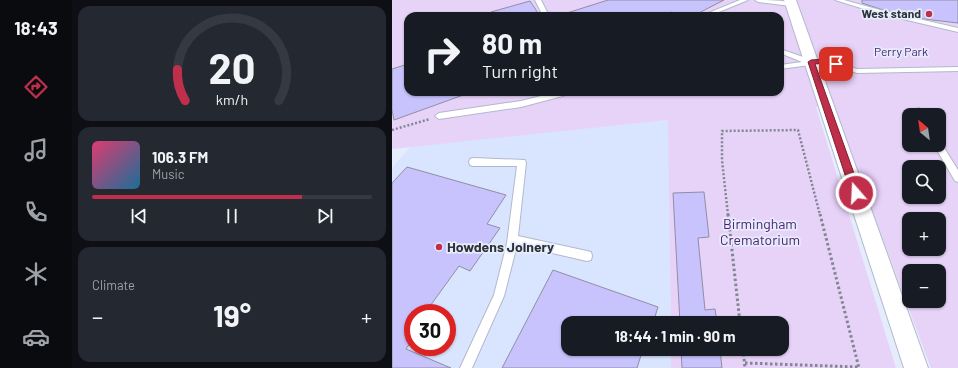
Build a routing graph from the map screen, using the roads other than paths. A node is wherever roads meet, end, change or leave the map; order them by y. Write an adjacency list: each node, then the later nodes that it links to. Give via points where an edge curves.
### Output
1 (538, 0): 6 (lane)
2 (745, 0): 7 (lane)
3 (758, 0): 5 (lane)
4 (838, 0): 8 (lane)
5 (790, 2): 10 (street)
6 (544, 12)
7 (714, 12)
8 (958, 30)
9 (784, 52): 10 (lane)
10 (811, 62): 11 (lane); 12 (lane, via 825,61 857,71); 21 (street)
11 (784, 66)
12 (958, 69)
13 (552, 96): 14 (lane, via 521,104)
14 (440, 116)
15 (942, 152): 17 (lane)
16 (473, 162): 18 (lane, via 522,163)
17 (958, 178)
18 (512, 240): 19 (lane); 20 (lane, via 499,296)
19 (588, 256)
20 (466, 368)
21 (916, 368)

